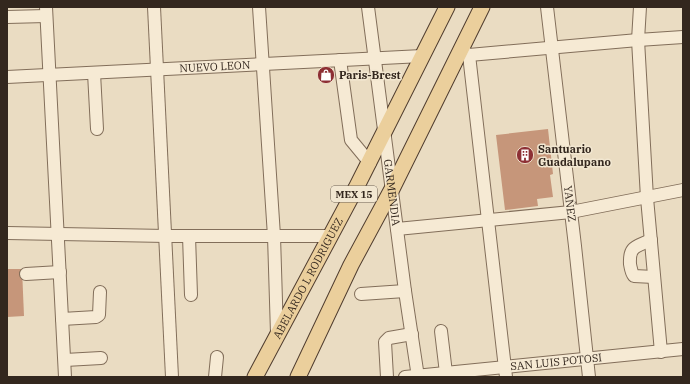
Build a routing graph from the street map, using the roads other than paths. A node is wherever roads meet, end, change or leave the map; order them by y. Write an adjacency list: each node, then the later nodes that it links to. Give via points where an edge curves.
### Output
1 (154, 7): 18 (street)
2 (259, 7): 17 (street)
3 (368, 7): 15 (street, GARMENDIA)
4 (447, 7): 14 (main road, ABELARDO L RODRIGUEZ / MEX 15)
5 (482, 7): 13 (main road, MEX 15)
6 (547, 7): 12 (street, YAÑEZ)
7 (640, 7): 11 (street)
8 (46, 11): 9 (street); 20 (street)
9 (7, 16)
10 (683, 38): 11 (street)
11 (638, 40): 12 (street); 27 (street)
12 (552, 48): 13 (street); 28 (street, YAÑEZ)
13 (464, 52): 25 (main road, MEX 15); 29 (street)
14 (422, 56): 15 (street, NUEVO LEON); 23 (main road, ABELARDO L RODRIGUEZ / MEX 15)
15 (375, 58): 16 (street, NUEVO LEON); 23 (street, GARMENDIA)
16 (340, 60): 17 (street, NUEVO LEON); 24 (street, via 351,140)
17 (263, 65): 18 (street, NUEVO LEON); 35 (street)
18 (157, 71): 19 (street, NUEVO LEON); 33 (street)
19 (94, 73): 20 (street, NUEVO LEON); 22 (street)
20 (49, 75): 21 (street, NUEVO LEON); 32 (street)
21 (7, 77)
22 (97, 129)
23 (384, 133): 24 (main road, ABELARDO L RODRIGUEZ / MEX 15); 25 (street, GARMENDIA)
24 (370, 163): 36 (main road, ABELARDO L RODRIGUEZ / MEX 15)
25 (392, 189): 30 (street, GARMENDIA); 62 (main road, MEX 15, via 351,265)
26 (683, 190): 27 (street)
27 (647, 198): 28 (street); 37 (street)
28 (571, 212): 29 (street); 53 (street, YAÑEZ)
29 (486, 220): 30 (street); 56 (street)
30 (397, 229): 41 (street, GARMENDIA)
31 (7, 233): 32 (street)
32 (58, 233): 33 (street); 38 (street)
33 (166, 236): 34 (street); 59 (street)
34 (189, 236): 35 (street); 44 (street)
35 (274, 236): 36 (street); 47 (street)
36 (330, 236): 47 (main road, ABELARDO L RODRIGUEZ / MEX 15)
37 (650, 240): 40 (street); 40 (street, via 633,249 630,254 631,272 634,276)
38 (60, 272): 39 (street); 45 (street)
39 (26, 274)
40 (654, 277): 50 (street)
41 (405, 291): 43 (street); 48 (street, GARMENDIA)
42 (100, 292): 45 (street, via 99,315)
43 (361, 294)
44 (191, 295)
45 (62, 319): 54 (street)
46 (441, 331): 55 (street)
47 (277, 334): 61 (main road, ABELARDO L RODRIGUEZ / MEX 15)
48 (412, 334): 57 (street, GARMENDIA); 63 (street, via 389,338 385,342)
49 (683, 349): 50 (street, SAN LUIS POTOSI)
50 (661, 352): 53 (street, SAN LUIS POTOSI)
51 (218, 357): 60 (street)
52 (101, 358): 54 (street)
53 (587, 358): 56 (street, SAN LUIS POTOSI); 65 (street, YAÑEZ)
54 (65, 360): 58 (street)
55 (446, 372): 56 (street, SAN LUIS POTOSI); 57 (street, SAN LUIS POTOSI)
56 (505, 372)
57 (418, 376): 64 (street, SAN LUIS POTOSI)
58 (66, 377)
59 (172, 377)
60 (215, 377)
61 (254, 377)
62 (298, 377)
63 (387, 377)
64 (406, 377)
65 (589, 377)

